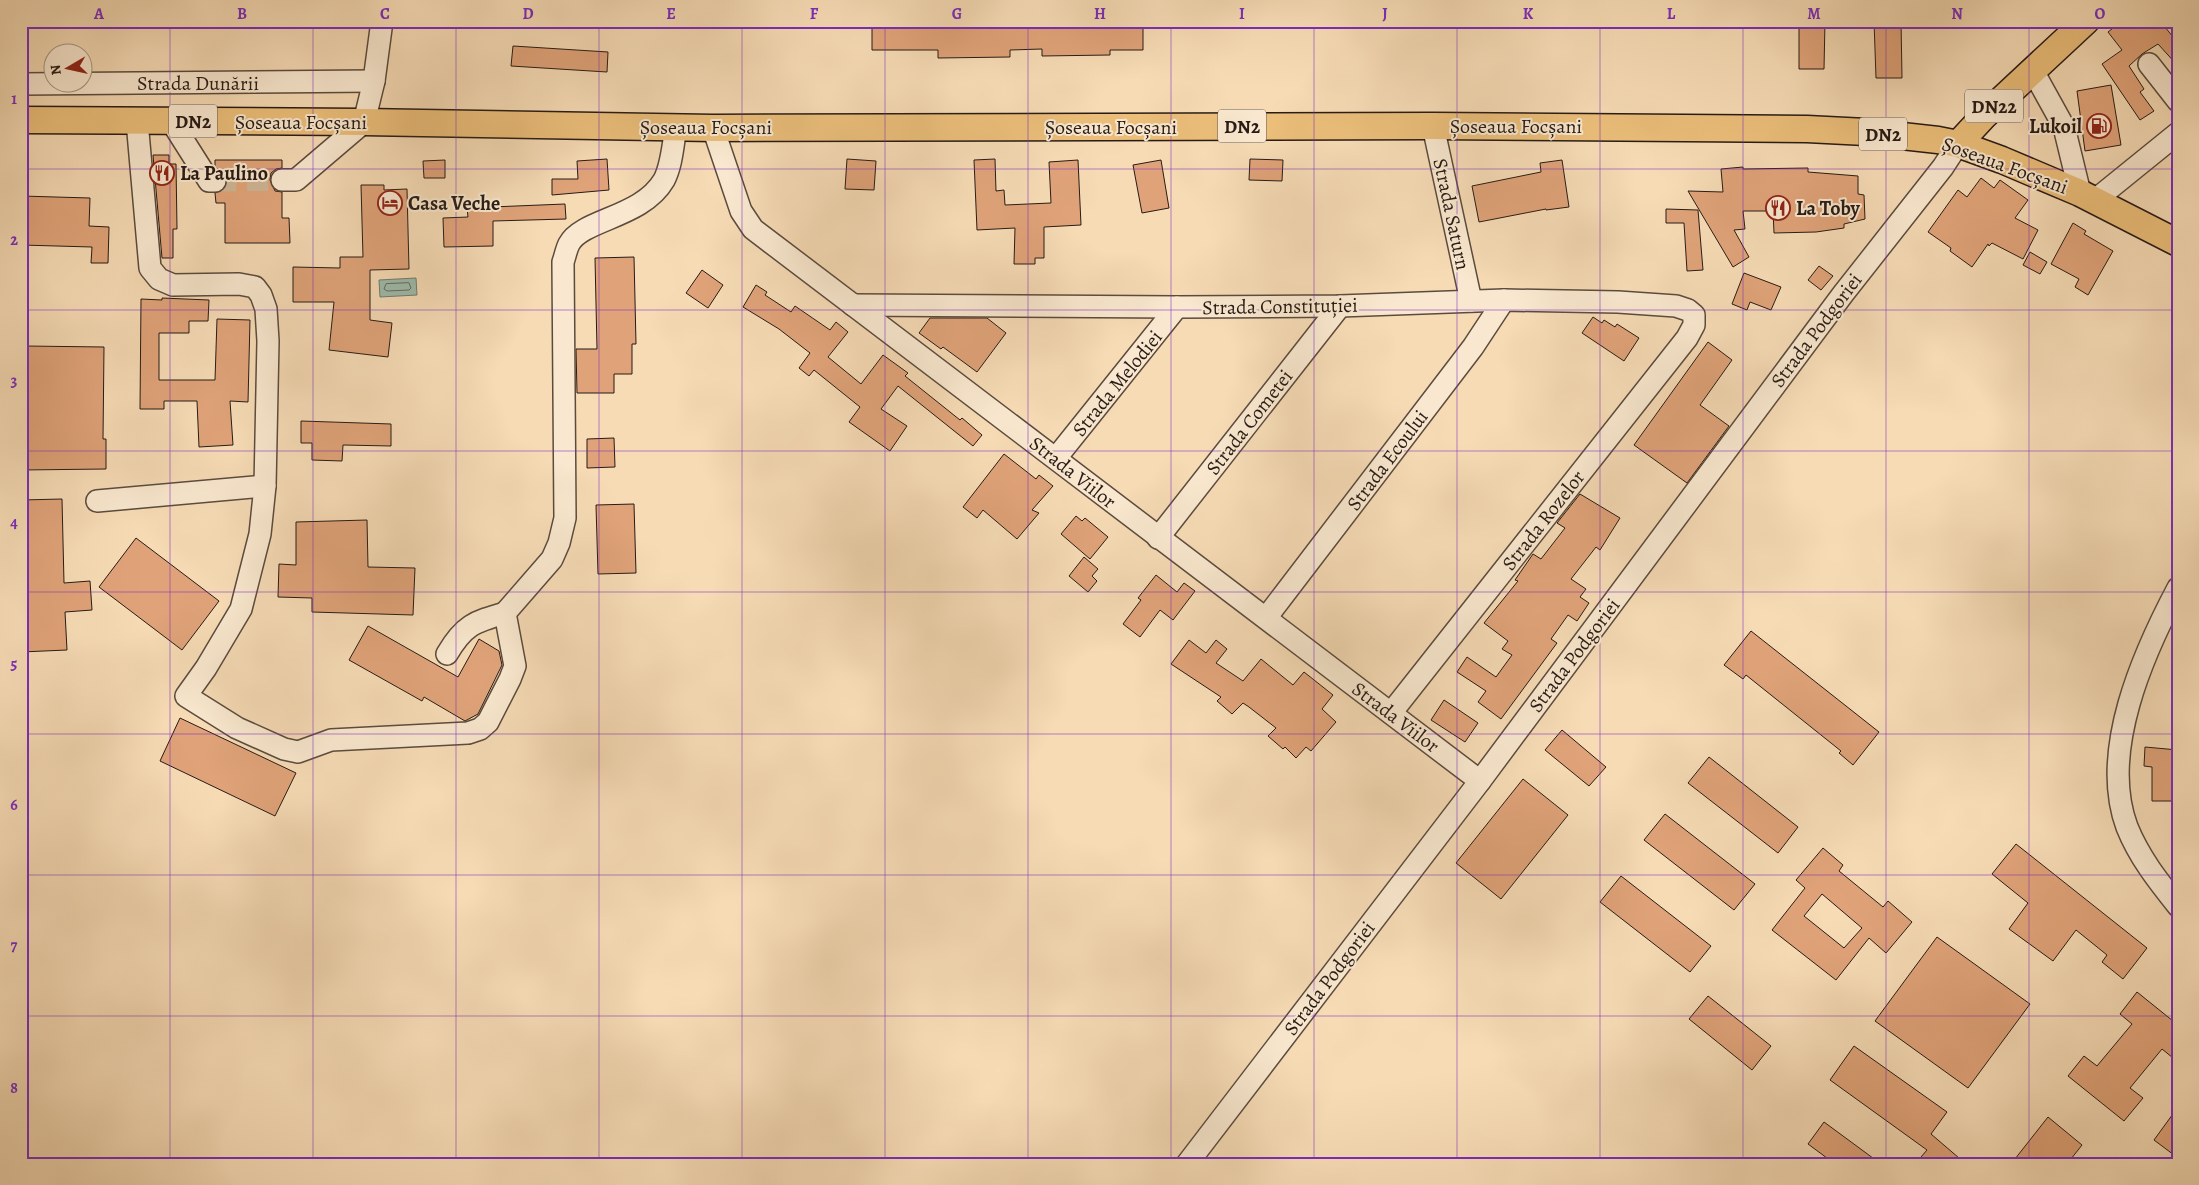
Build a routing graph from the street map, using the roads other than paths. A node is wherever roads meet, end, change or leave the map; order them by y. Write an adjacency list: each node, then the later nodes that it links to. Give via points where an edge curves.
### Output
1 (382, 21): 5 (street)
2 (2086, 21): 4 (main road, DN22)
3 (2149, 64): 7 (street)
4 (2033, 71): 16 (main road, DN22); 19 (street, via 2064,127)
5 (374, 81): 6 (street, Strada Dunării); 11 (street)
6 (21, 84)
7 (2178, 101)
8 (21, 120): 9 (main road, Șoseaua Focșani / DN2)
9 (137, 121): 10 (main road, Șoseaua Focșani / DN2); 28 (street, via 150,268 159,279 173,285 239,284 255,287 266,308)
10 (171, 121): 11 (main road, Șoseaua Focșani / DN2); 18 (street, via 209,181)
11 (364, 122): 13 (main road, Șoseaua Focșani / DN2); 17 (street, via 296,180)
12 (1433, 126): 14 (main road, Șoseaua Focșani / DN2); 16 (main road, Șoseaua Focșani / DN2, via 1807,129 1886,134); 22 (street, Strada Saturn)
13 (676, 127): 14 (main road, Șoseaua Focșani / DN2); 32 (street, via 664,179 652,195 636,207 581,232 570,243 563,262 565,518 552,559)
14 (713, 128): 23 (street, Strada Viilor, via 748,224)
15 (2178, 133): 19 (street)
16 (1958, 144): 19 (main road, Șoseaua Focșani / DN2); 36 (street, Strada Podgoriei)
17 (282, 180)
18 (215, 181)
19 (2087, 197): 20 (main road, Șoseaua Focșani / DN2)
20 (2178, 243)
21 (1504, 300): 22 (street, Strada Constituției); 26 (street, Strada Constituției, via 1676,306 1694,316); 33 (street, Strada Ecoului, via 1473,347)
22 (1471, 301): 24 (street, Strada Constituției)
23 (853, 305): 25 (street, Strada Constituției); 27 (street, Strada Viilor)
24 (1340, 306): 25 (street, Strada Constituției); 30 (street, Strada Cometei)
25 (1178, 308): 27 (street, Strada Melodiei)
26 (1694, 326): 35 (street, Strada Rozelor)
27 (1056, 458): 30 (street, Strada Viilor)
28 (266, 486): 29 (street); 32 (street, via 260,534 241,609 186,696 237,728 298,752 331,740 468,733 480,729 488,722 515,666)
29 (97, 501)
30 (1158, 538): 33 (street, Strada Viilor)
31 (2178, 588): 37 (street, via 2144,658 2128,702 2119,786 2127,826 2145,864)
32 (505, 613): 34 (street, via 466,628)
33 (1266, 618): 35 (street, Strada Viilor)
34 (447, 654)
35 (1391, 713): 36 (street, Strada Viilor)
36 (1480, 781): 38 (street, Strada Podgoriei)
37 (2178, 906)
38 (1187, 1164)

